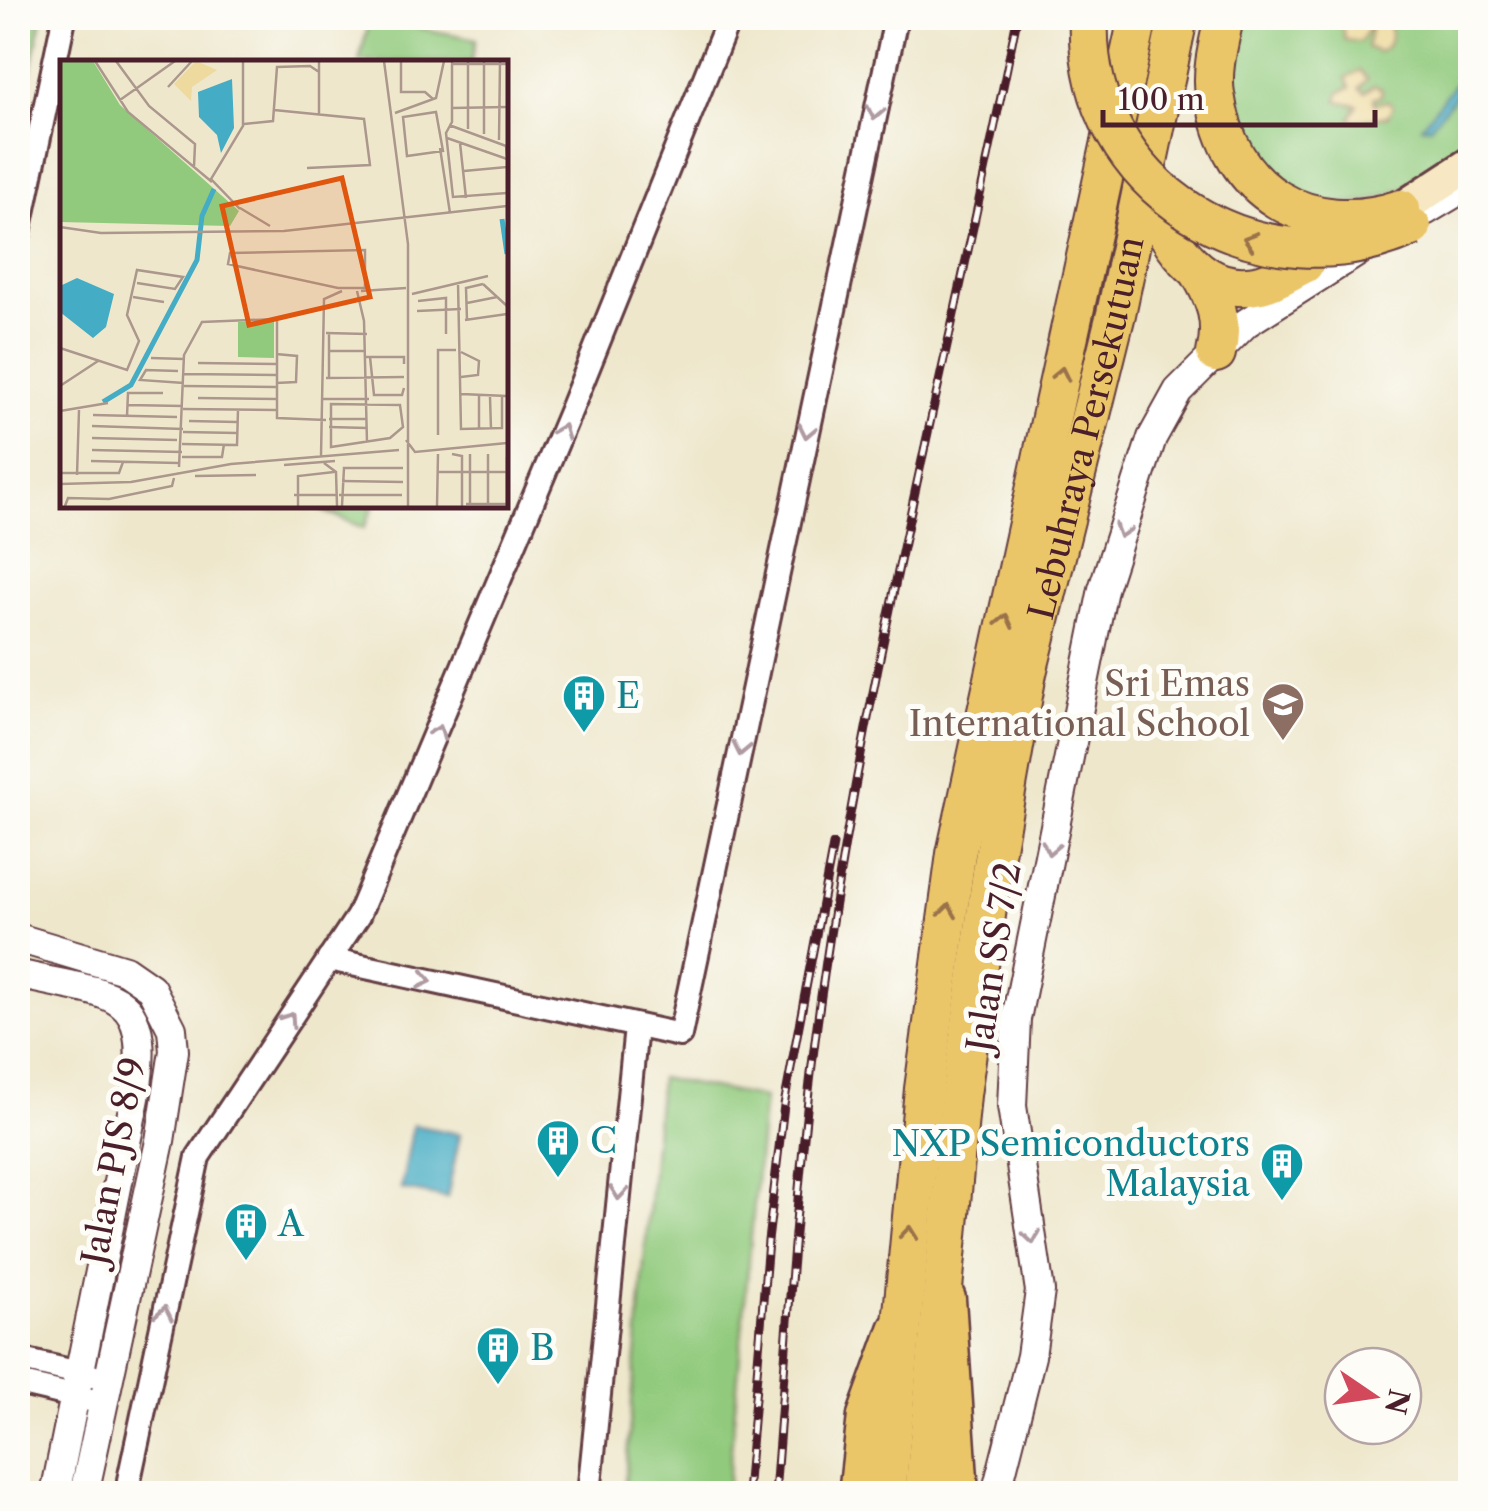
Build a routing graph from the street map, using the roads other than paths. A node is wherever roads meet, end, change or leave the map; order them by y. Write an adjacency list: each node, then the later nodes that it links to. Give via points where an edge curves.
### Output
1 (64, 18): 13 (street)
2 (728, 18): 18 (street, one-way to 2, via 358,916 420,774)
3 (896, 18): 22 (street, one-way to 22, via 680,1035)
4 (1089, 18): 12 (highway, one-way to 4, bridge, via 1363,246 1322,251 1251,242 1189,212 1136,162 1111,123 1092,66)
5 (1138, 18): 26 (highway, Lebuhraya Persekutuan, one-way to 5, via 956,854)
6 (1178, 18): 11 (highway, Lebuhraya Persekutuan)
7 (1224, 18): 12 (highway, bridge, via 1214,79 1221,126 1259,186 1286,205 1324,218)
8 (1470, 153): 14 (street)
9 (1470, 164): 12 (main road)
10 (1470, 186): 12 (main road); 16 (street, Jalan SS 7/2, via 1246,323)
11 (1142, 189): 15 (highway, via 1177,250); 25 (highway, Lebuhraya Persekutuan, via 1027,673 992,865 961,1095)
12 (1406, 218)
13 (18, 237)
14 (1304, 264): 15 (highway, via 1261,284 1230,284)
15 (1200, 273): 16 (highway, via 1220,321)
16 (1216, 354): 39 (street, Jalan SS 7/2, one-way to 39, via 1178,391 1152,438 1104,589 1016,1019 1012,1106 1040,1292)
17 (18, 938): 20 (street)
18 (329, 959): 22 (street, one-way to 22); 24 (street, one-way to 18, via 198,1157)
19 (18, 974): 21 (street, Jalan PJS 8/9, via 112,996)
20 (140, 978): 21 (street); 23 (street, Jalan PJS 8/9, via 164,1006 174,1051)
21 (133, 1014): 29 (street, Jalan PJS 8/9, via 142,1060)
22 (636, 1027): 34 (street, one-way to 34)
23 (148, 1193): 24 (street); 30 (street, Jalan PJS 8/9)
24 (185, 1203): 33 (street, one-way to 24, via 129,1480)
25 (945, 1299): 37 (highway, Lebuhraya Persekutuan); 38 (highway)
26 (899, 1330): 35 (highway, via 868,1416); 36 (highway, Lebuhraya Persekutuan)
27 (18, 1359): 29 (street)
28 (18, 1383): 29 (street)
29 (76, 1384): 30 (street); 31 (street, Jalan PJS 8/9)
30 (106, 1391): 32 (street, Jalan PJS 8/9)
31 (54, 1494)
32 (84, 1494)
33 (132, 1494)
34 (589, 1494)
35 (858, 1494)
36 (886, 1494)
37 (924, 1494)
38 (958, 1494)
39 (996, 1494)

